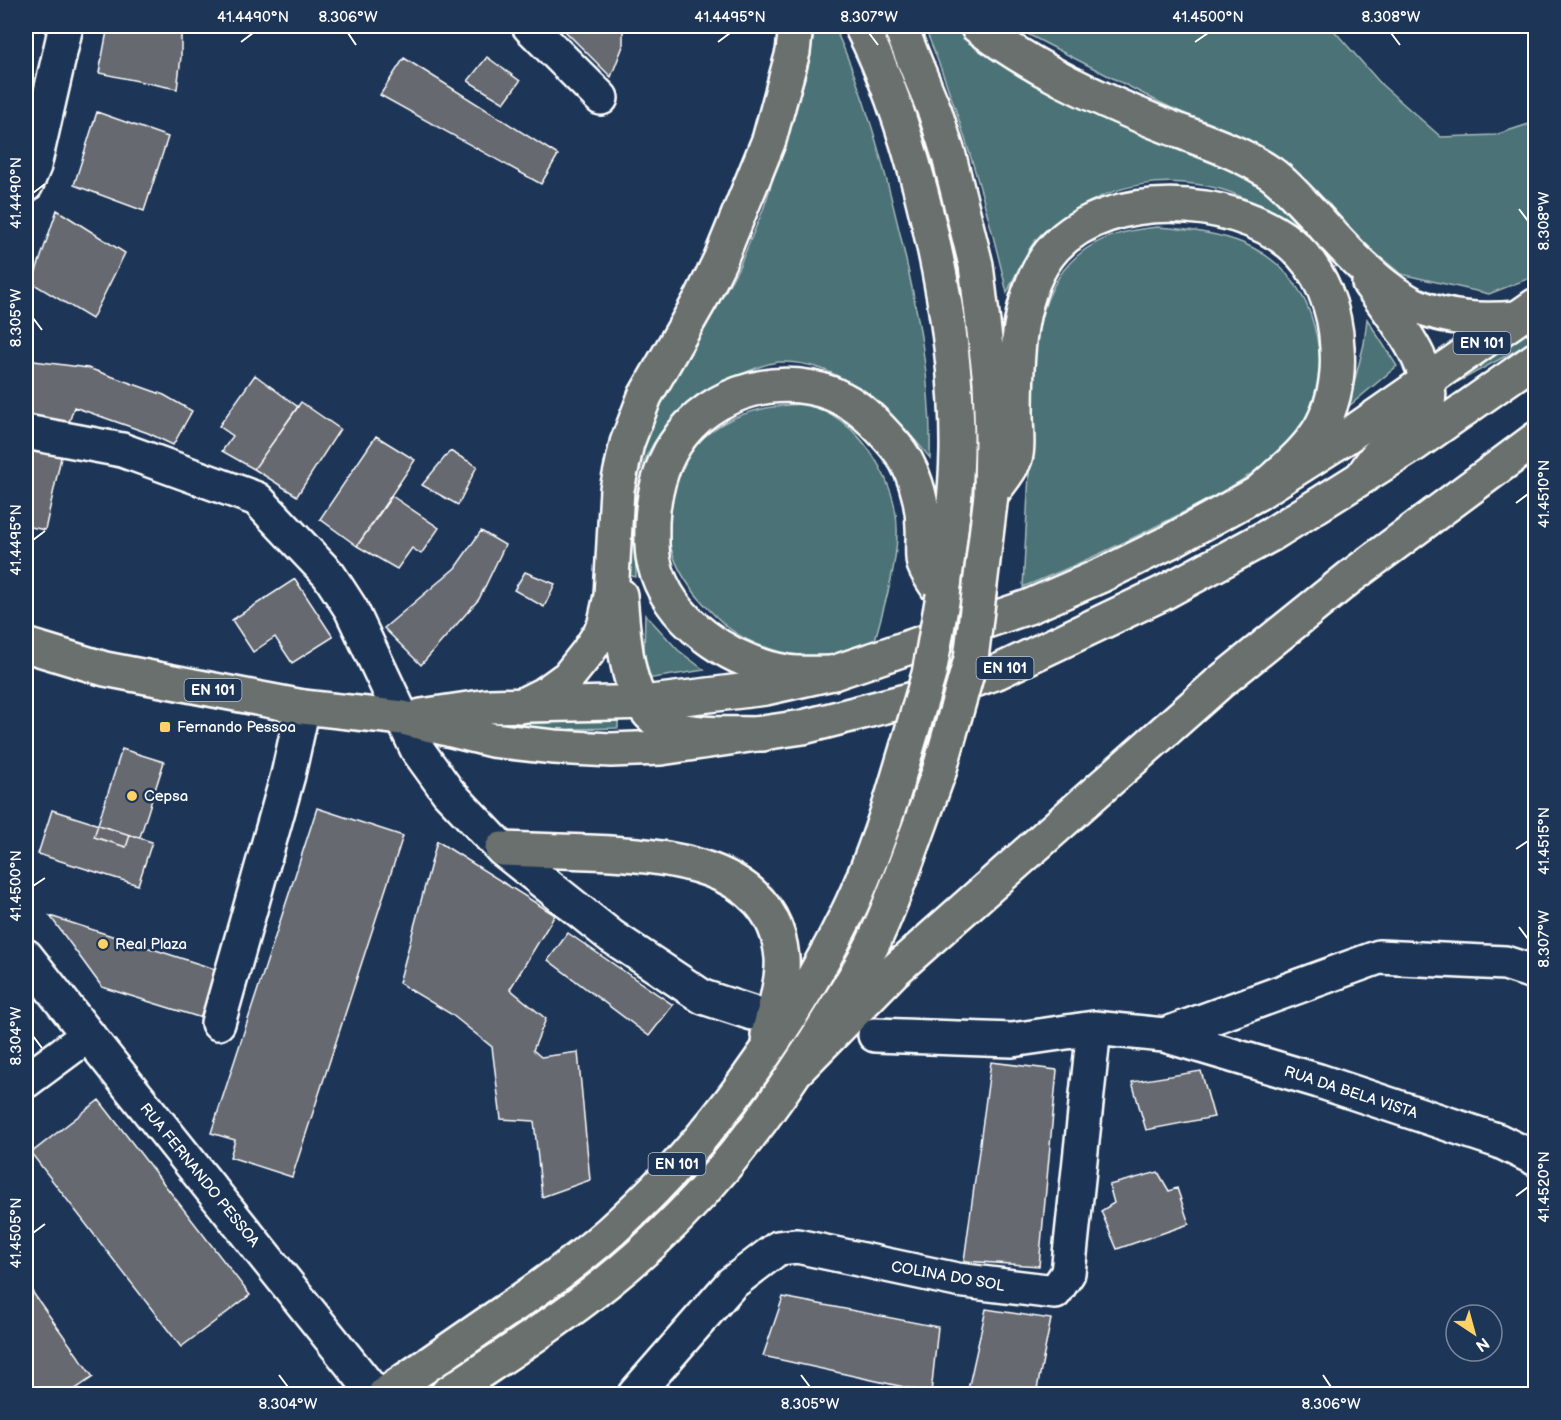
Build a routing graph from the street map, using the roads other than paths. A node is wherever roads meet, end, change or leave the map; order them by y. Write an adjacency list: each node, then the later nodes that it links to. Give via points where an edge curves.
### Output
1 (66, 26): 8 (street, via 34,166)
2 (529, 26): 7 (street)
3 (796, 26): 18 (main road, via 793,52 769,140 720,260 645,396 627,443 617,489)
4 (861, 26): 19 (main road, EN 101, via 894,102 912,158 951,335 957,450 955,504)
5 (900, 26): 17 (main road, EN 101, via 949,156 976,265 990,381)
6 (977, 26): 9 (main road, via 1080,87 1138,115 1242,156 1273,175)
7 (601, 98)
8 (26, 185)
9 (1333, 237): 10 (main road, via 1396,295 1417,305 1449,317 1483,321); 12 (main road, via 1413,348)
10 (1526, 312): 12 (main road, EN 101)
11 (1536, 359): 15 (main road, EN 101)
12 (1427, 380): 15 (main road, via 1429,404 1422,416 1380,452); 16 (main road, EN 101)
13 (26, 432): 25 (street, via 122,450 256,499 329,575 351,609)
14 (1536, 439): 37 (main road, via 1349,578 1219,683 894,971)
15 (1362, 477): 26 (main road, EN 101, via 1225,560 997,672 878,710)
16 (1258, 493): 17 (main road, via 1309,445 1322,426 1338,374 1335,320 1324,290 1291,244 1238,215 1176,206 1142,207 1104,215 1074,230 1054,248 1036,274 1019,337 1016,460); 21 (main road, EN 101, via 1140,556 1038,602)
17 (991, 495): 37 (main road, EN 101, bridge, via 971,659 939,772 875,939)
18 (615, 548): 22 (main road, via 625,647); 23 (main road, via 612,597 604,627 568,677)
19 (943, 596): 21 (main road, via 924,564 923,509 915,480 897,447 874,422 844,399 807,385 770,386 726,397 696,419 674,444 661,475 653,506 652,535 654,562 666,595 685,619 738,656 789,672); 36 (main road, EN 101, bridge, via 929,674 875,849 821,964)
20 (26, 645): 24 (main road, EN 101, via 105,669)
21 (833, 673): 22 (main road, EN 101, via 766,688)
22 (640, 703): 23 (main road, EN 101); 26 (main road, via 669,727 690,732)
23 (520, 706): 25 (main road, EN 101, via 488,706)
24 (303, 707): 25 (main road, EN 101); 31 (street, via 288,775)
25 (403, 718): 26 (main road, EN 101, via 492,740 611,750 661,748); 27 (street, via 417,749 448,792)
26 (763, 734)
27 (502, 849): 30 (street, via 611,936 703,998); 36 (main road, via 646,855 689,862 745,889 765,910 778,936 782,960)
28 (26, 956): 33 (street, RUA FERNANDO PESSOA)
29 (1536, 973): 35 (street, via 1505,963 1379,957)
30 (752, 1013)
31 (218, 1023)
32 (1094, 1028): 34 (street, via 1012,1040); 35 (street); 40 (street, COLINA DO SOL, via 1068,1273 1055,1292 957,1280 797,1246 778,1248 732,1283)
33 (88, 1035): 38 (street); 41 (street, RUA FERNANDO PESSOA)
34 (875, 1035)
35 (1164, 1035): 39 (street, RUA DA BELA VISTA, via 1341,1088 1499,1142)
36 (764, 1053): 42 (main road, EN 101, via 693,1146 623,1221 581,1257)
37 (797, 1070): 43 (main road, EN 101, via 725,1169 646,1248 606,1283)
38 (26, 1080)
39 (1536, 1159)
40 (635, 1394)
41 (375, 1395)
42 (385, 1395)
43 (447, 1395)

